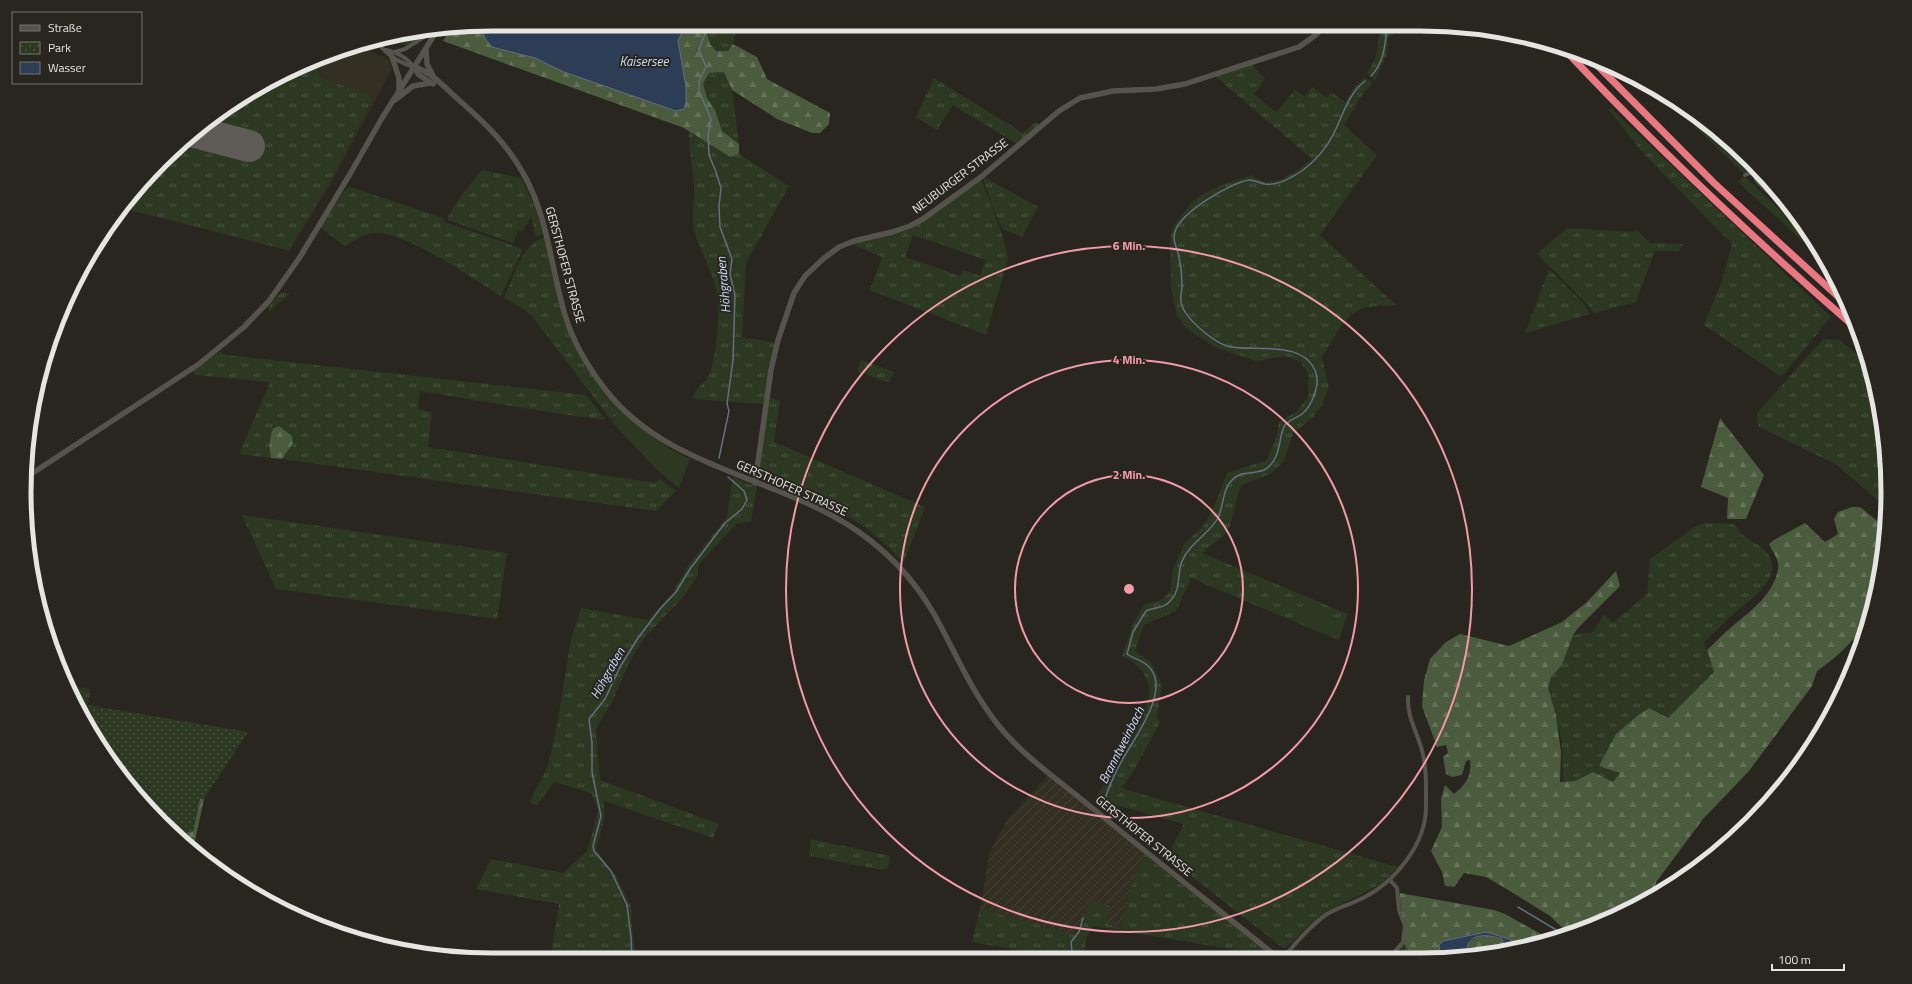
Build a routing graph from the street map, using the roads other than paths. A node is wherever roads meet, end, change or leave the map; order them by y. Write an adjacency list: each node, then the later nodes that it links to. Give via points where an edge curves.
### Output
1 (1313, 31): 3 (street)
2 (1320, 31): 3 (main road, NEUBURGER STRASSE)
3 (1317, 34): 22 (main road, NEUBURGER STRASSE, via 1299,47 1185,84 1156,90 1113,91 1080,98 1059,111 981,177 923,219 892,232 839,247 823,259 804,276 794,294 778,340 771,370)
4 (433, 35): 7 (main road)
5 (425, 36): 8 (street)
6 (381, 45): 8 (street)
7 (426, 48): 10 (main road); 12 (main road, via 427,64)
8 (393, 55): 10 (street, via 403,64); 14 (main road, via 399,78)
9 (1571, 56): 20 (highway, via 1712,197)
10 (414, 67): 12 (main road, GERSTHOFER STRASSE, via 423,69); 13 (main road, GERSTHOFER STRASSE, via 419,75); 14 (main road)
11 (1600, 68): 19 (highway, via 1714,183)
12 (433, 76): 15 (main road, GERSTHOFER STRASSE)
13 (432, 83): 15 (main road, GERSTHOFER STRASSE); 16 (main road, via 413,86)
14 (399, 90): 16 (main road)
15 (446, 90): 22 (main road, GERSTHOFER STRASSE, via 492,130 524,175 540,213 566,318 581,353 611,396 624,411 645,428 673,446)
16 (392, 103): 21 (main road, via 300,257 278,290 255,316 198,364)
17 (1752, 172): 18 (street)
18 (1745, 174)
19 (1835, 292)
20 (1848, 321)
21 (32, 474)
22 (755, 483): 25 (main road, GERSTHOFER STRASSE, via 834,517 889,556 926,602 969,683 1012,740 1089,806)
23 (1408, 697): 24 (street, via 1410,718 1421,748 1426,780 1426,810 1422,830 1413,850)
24 (1390, 880): 26 (street, via 1363,898 1326,915); 27 (street, via 1397,888 1399,910 1405,926 1403,942)
25 (1272, 953)
26 (1288, 953)
27 (1394, 953)

